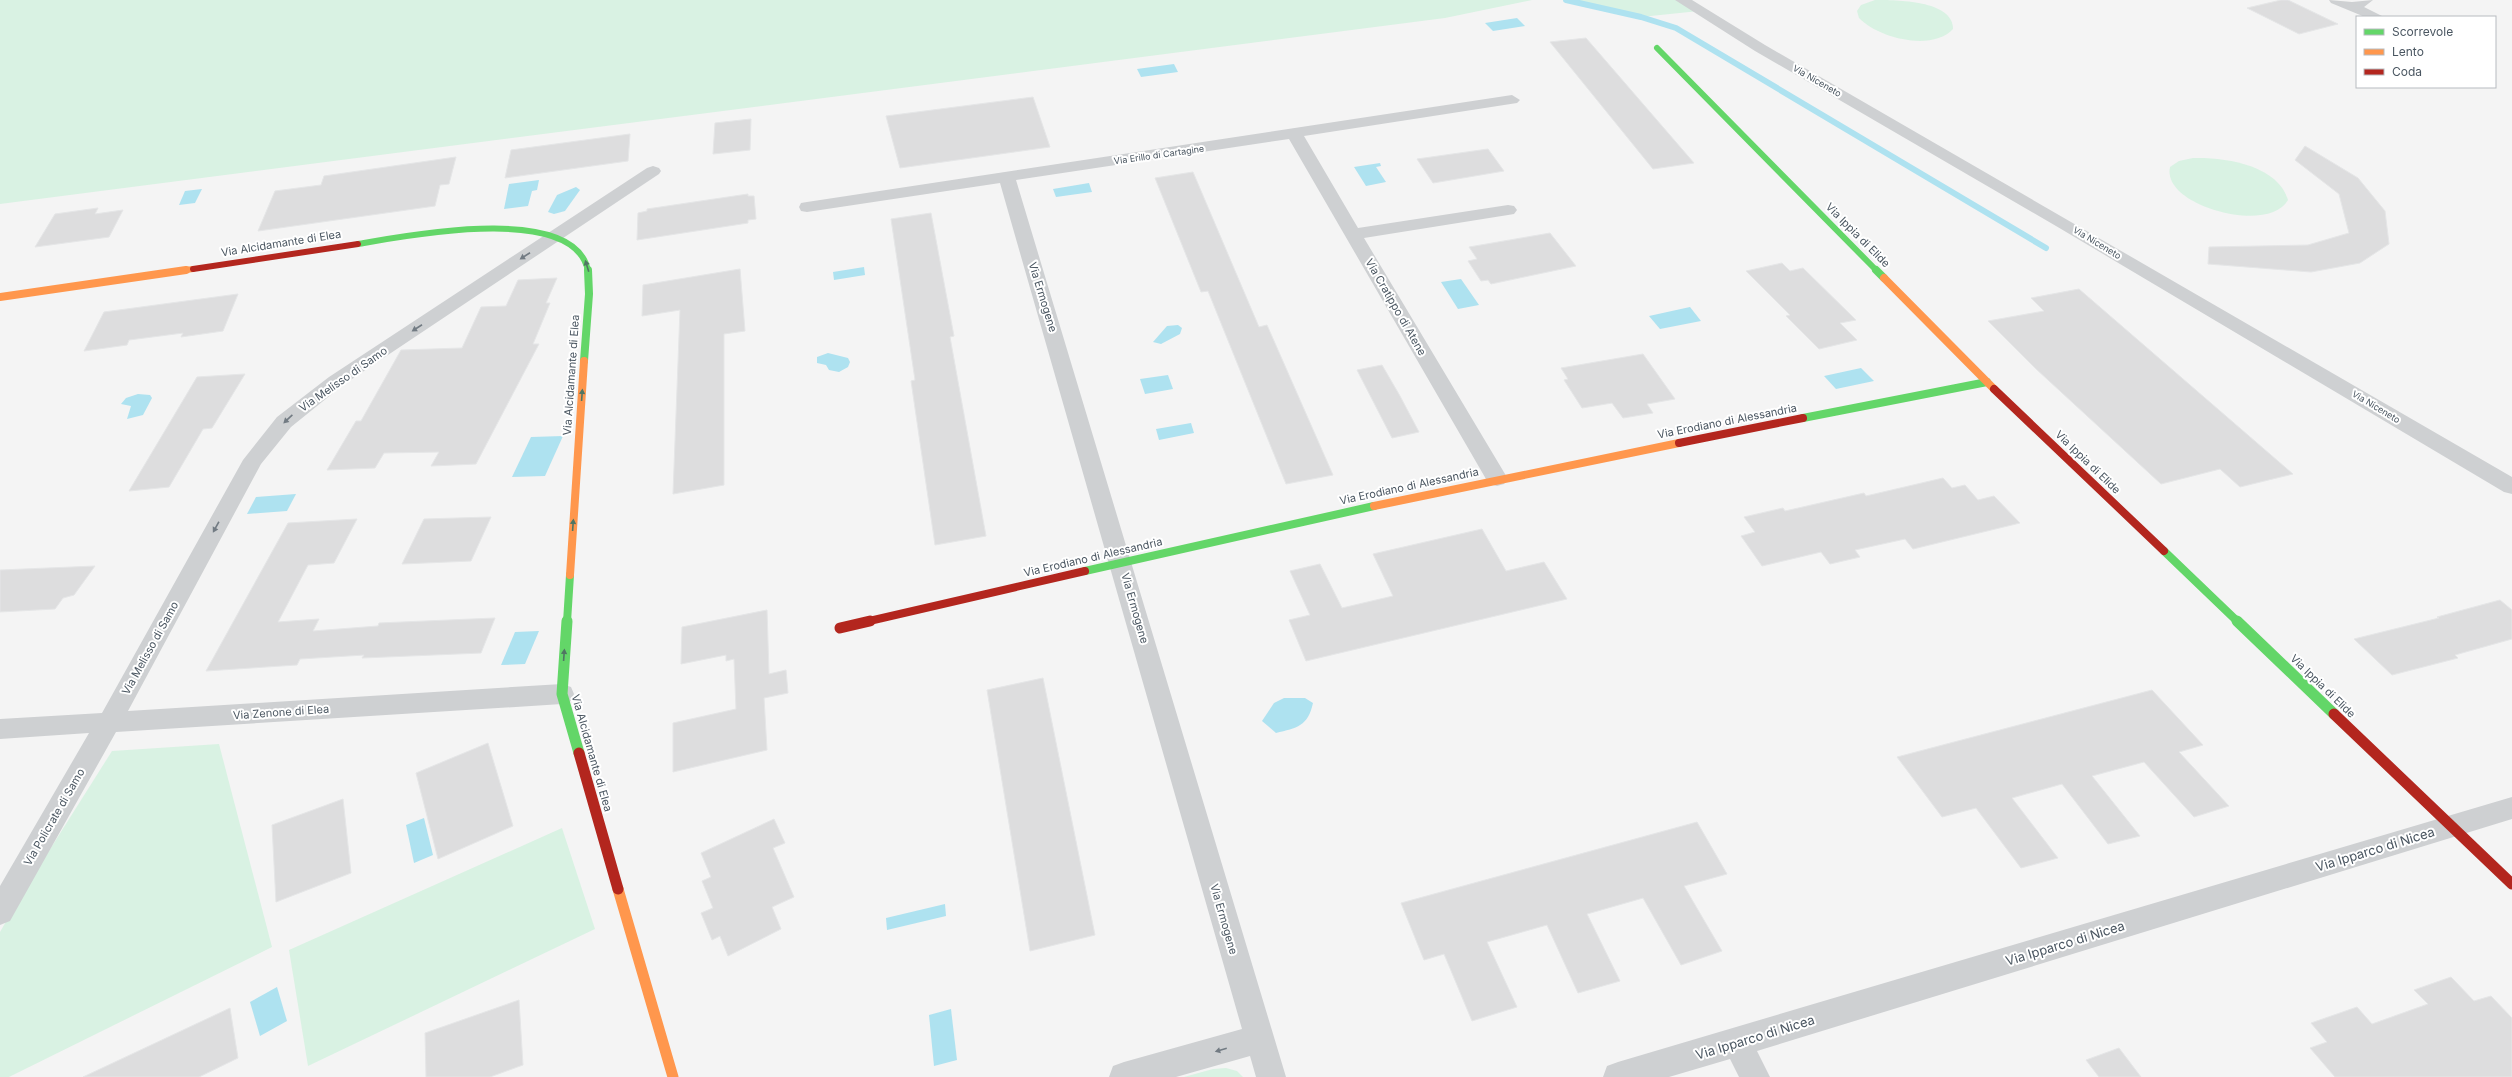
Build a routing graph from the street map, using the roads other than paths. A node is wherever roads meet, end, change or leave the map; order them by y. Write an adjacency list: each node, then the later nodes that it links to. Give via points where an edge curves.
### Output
1 (1682, 0): 18 (street, Via Niceneto)
2 (2336, 0): 4 (street)
3 (2366, 0): 4 (street)
4 (2353, 7): 5 (street)
5 (2375, 16)
6 (1657, 48): 16 (street, Via Ippia di Elide)
7 (1512, 100): 8 (street, Via Erillo di Cartagine)
8 (1295, 135): 10 (street, Via Erillo di Cartagine); 13 (street, Via Cratippo di Atene)
9 (653, 171): 14 (street, Via Melisso di Samo)
10 (1007, 178): 11 (street, Via Erillo di Cartagine); 19 (street, Via Ermogene)
11 (807, 207)
12 (1508, 210): 13 (street)
13 (1353, 234): 17 (street, Via Cratippo di Atene)
14 (558, 235): 15 (street, Via Alcidamante di Elea, via 505,229 433,232); 21 (street, Via Alcidamante di Elea, one-way to 14, via 590,277 584,258 576,247); 22 (street, Via Melisso di Samo, one-way to 22, via 336,381 302,406 277,430 242,479)
15 (0, 297)
16 (1986, 382): 17 (street, Via Erodiano di Alessandria); 25 (street, Via Ippia di Elide)
17 (1497, 479): 19 (street, Via Erodiano di Alessandria)
18 (2512, 487)
19 (1122, 562): 20 (street, Via Erodiano di Alessandria); 28 (street, Via Ermogene)
20 (840, 628)
21 (562, 694): 22 (street, Via Zenone di Elea); 30 (street, Via Alcidamante di Elea)
22 (109, 722): 23 (street, Via Zenone di Elea); 27 (street, Via Policrate di Samo)
23 (0, 729)
24 (2512, 808): 25 (street, Via Ipparco di Nicea)
25 (2452, 826): 26 (street, Via Ippia di Elide); 29 (street, Via Ipparco di Nicea)
26 (2512, 884)
27 (0, 912)
28 (1259, 1039): 31 (street, one-way to 31); 32 (street, Via Ermogene)
29 (1737, 1043): 33 (street, Via Ipparco di Nicea); 34 (street)
30 (673, 1077)
31 (1124, 1077)
32 (1271, 1077)
33 (1618, 1077)
34 (1755, 1077)

